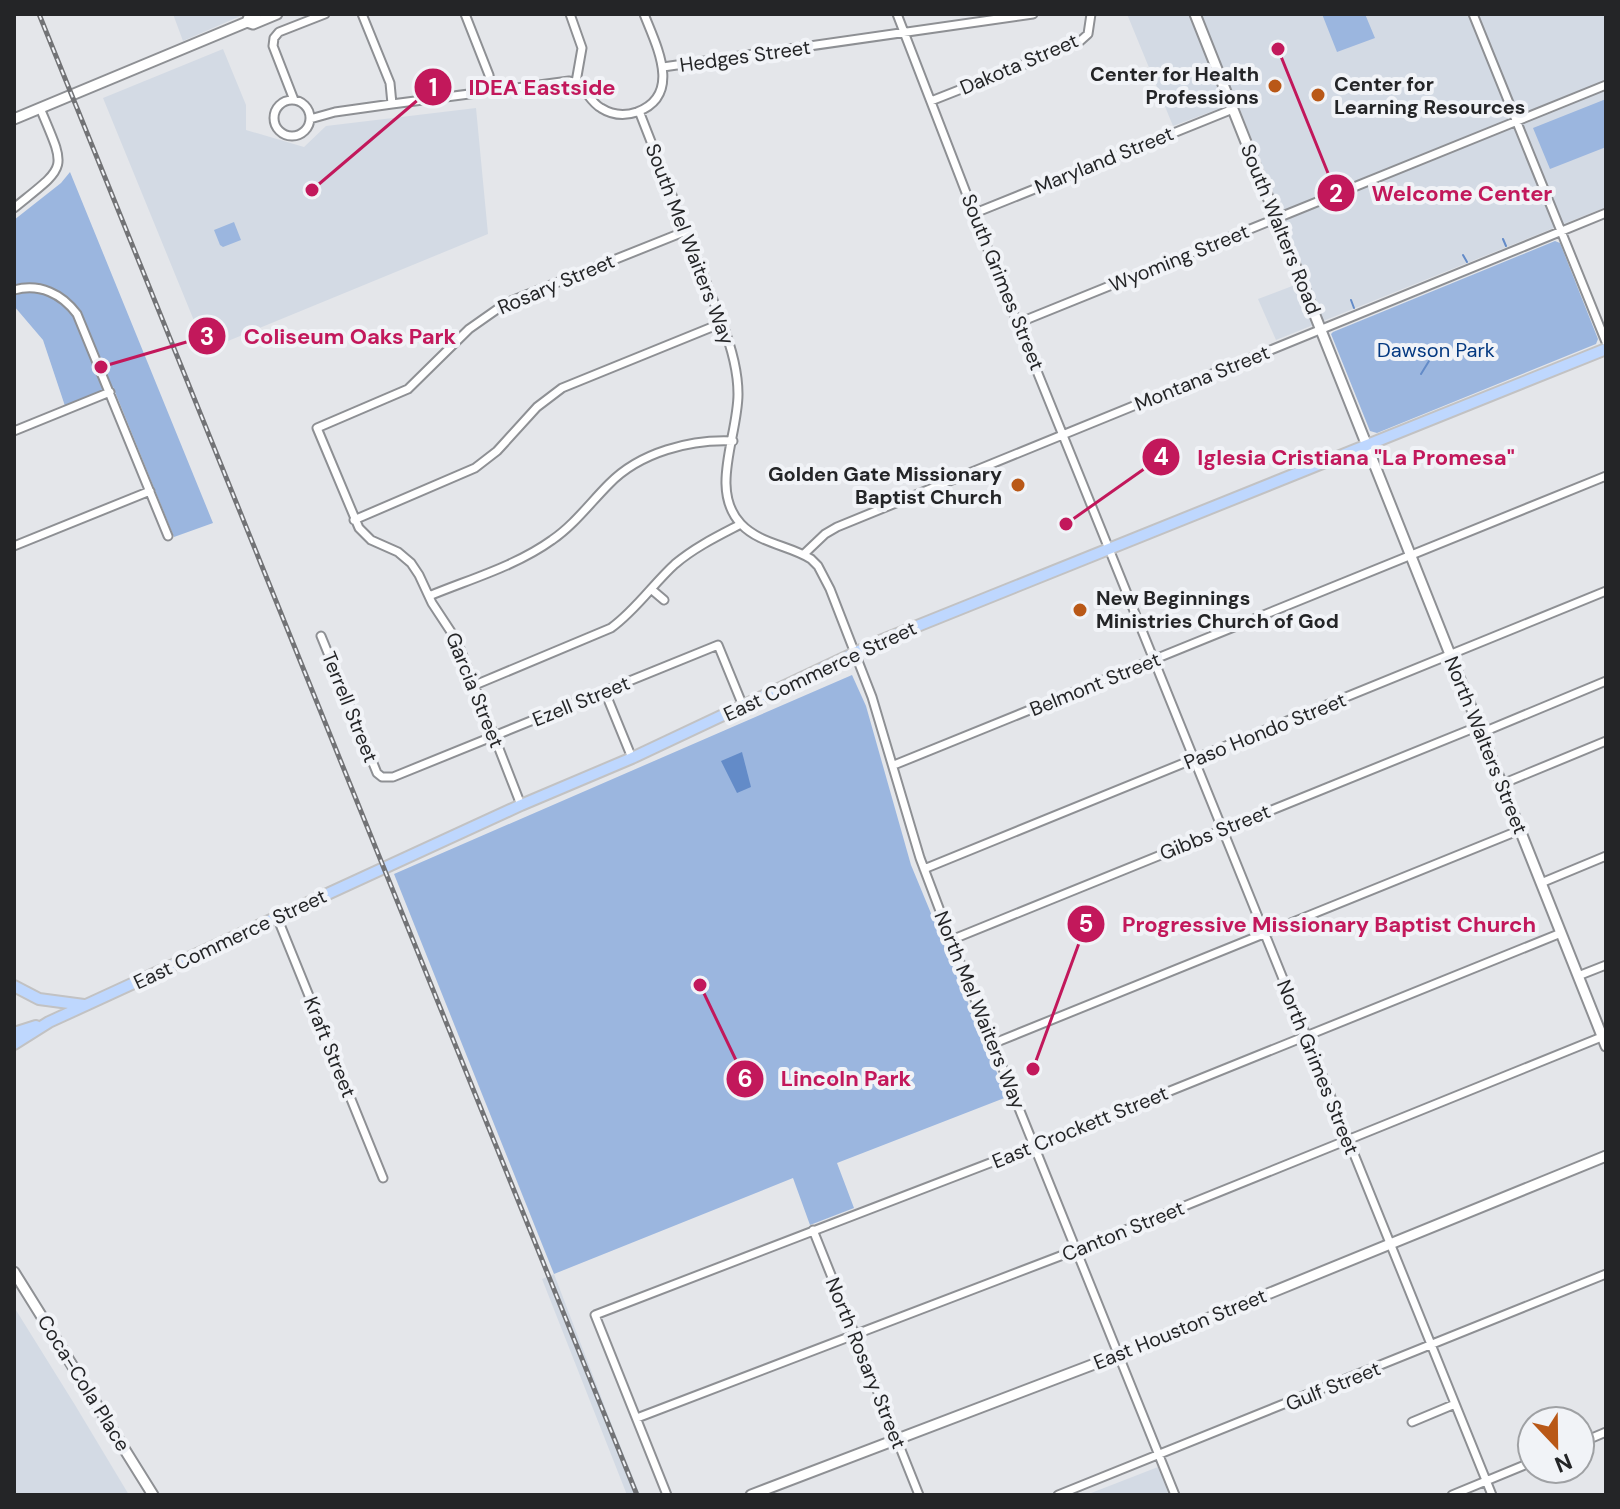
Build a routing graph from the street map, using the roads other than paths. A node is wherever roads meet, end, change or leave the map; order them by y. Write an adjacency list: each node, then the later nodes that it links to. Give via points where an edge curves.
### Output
1 (256, 14): 14 (main road)
2 (277, 14): 14 (main road)
3 (325, 14): 20 (street, via 274,38)
4 (362, 14): 22 (street, via 390,83)
5 (465, 14): 19 (street)
6 (570, 14): 17 (street, via 582,48)
7 (644, 14): 16 (street)
8 (897, 14): 15 (street, South Grimes Street)
9 (1033, 14): 13 (street, Hedges Street)
10 (1091, 14): 21 (street, Dakota Street, via 1088,34 1078,43)
11 (1195, 14): 24 (main road, South Walters Road)
12 (1473, 14): 28 (street)
13 (977, 17): 15 (street, Hedges Street)
14 (247, 22): 23 (main road)
15 (906, 34): 16 (street, Hedges Street); 21 (street, South Grimes Street)
16 (663, 67): 25 (street, Hedges Street, via 659,92)
17 (576, 82): 19 (street); 25 (street, via 603,110 621,115)
18 (1606, 85): 28 (street, Wyoming Street)
19 (491, 91): 22 (street)
20 (294, 100): 27 (street, via 306,106); 27 (street, via 275,112 278,129 286,135 300,134)
21 (931, 101): 30 (street, South Grimes Street)
22 (392, 104): 27 (street)
23 (40, 108): 26 (main road); 29 (street, via 60,158 51,178)
24 (1233, 109): 30 (street, Maryland Street); 32 (main road, South Walters Road)
25 (639, 111): 33 (street, South Mel Waiters Way)
26 (14, 119)
27 (310, 119)
28 (1517, 122): 32 (street, Wyoming Street); 34 (street)
29 (14, 208)
30 (975, 213): 37 (street, South Grimes Street)
31 (1606, 213): 34 (street, Montana Street)
32 (1277, 219): 37 (street, Wyoming Street); 38 (main road, South Walters Road)
33 (686, 231): 36 (street, South Mel Waiters Way); 42 (street, Rosary Street, via 506,303 469,329 408,389)
34 (1562, 231): 38 (street, Montana Street); 39 (street)
35 (14, 290): 41 (street, via 38,288 60,296 77,314)
36 (722, 323): 45 (street, South Mel Waiters Way, via 737,375); 49 (street, via 562,388 475,468)
37 (1018, 323): 44 (street, South Grimes Street)
38 (1321, 330): 44 (street, Montana Street); 46 (main road, South Walters Road)
39 (1606, 342)
40 (1606, 349): 46 (main road, East Commerce Street)
41 (110, 392): 43 (street); 48 (street)
42 (317, 428): 49 (street, Garcia Street)
43 (14, 431)
44 (1065, 434): 53 (street, South Grimes Street); 54 (street, Montana Street, via 837,527)
45 (733, 441): 50 (street, South Mel Waiters Way, via 725,484); 58 (street, via 692,442 641,461 610,482 544,546)
46 (1367, 445): 53 (main road, East Commerce Street); 55 (main road, North Walters Street)
47 (1606, 476): 55 (street, Belmont Street)
48 (150, 491): 51 (street); 52 (street)
49 (354, 520): 58 (street, Garcia Street, via 371,540 411,563)
50 (741, 524): 54 (street, via 762,539); 56 (street, via 696,548)
51 (168, 536)
52 (14, 546)
53 (1110, 549): 61 (main road, East Commerce Street); 63 (street, North Grimes Street)
54 (804, 554): 61 (street, via 824,575)
55 (1411, 556): 62 (main road, North Walters Street); 63 (street, Belmont Street)
56 (651, 589): 59 (street); 65 (street, via 611,628)
57 (1606, 591): 62 (street, Paso Hondo Street)
58 (429, 596): 65 (street, Garcia Street, via 457,641)
59 (664, 600)
60 (321, 636): 74 (street, Terrell Street)
61 (855, 653): 67 (main road, East Commerce Street); 73 (street, North Mel Waiters Way)
62 (1450, 654): 68 (main road, North Walters Street); 72 (street, Paso Hondo Street)
63 (1154, 660): 72 (street, North Grimes Street); 73 (street, Belmont Street)
64 (1606, 681): 68 (street, Gibbs Street)
65 (475, 685): 69 (street, Garcia Street)
66 (605, 692): 67 (street, Ezell Street, via 718,645); 69 (street, Ezell Street); 71 (street)
67 (743, 706): 71 (main road, East Commerce Street)
68 (1480, 729): 75 (main road, North Walters Street); 77 (street, Gibbs Street)
69 (493, 737): 74 (street, Ezell Street); 76 (street, Garcia Street)
70 (1606, 741): 75 (street)
71 (632, 758): 76 (main road, East Commerce Street)
72 (1194, 760): 77 (street, North Grimes Street); 80 (street, Paso Hondo Street)
73 (894, 765): 80 (street, North Mel Waiters Way)
74 (382, 777)
75 (1502, 784): 78 (main road, North Walters Street)
76 (521, 805): 82 (main road, East Commerce Street)
77 (1221, 829): 83 (street, North Grimes Street); 85 (street, Gibbs Street)
78 (1520, 830): 81 (main road, North Walters Street); 83 (street)
79 (1606, 856): 81 (street)
80 (924, 869): 85 (street, North Mel Waiters Way)
81 (1541, 883): 84 (main road, North Walters Street)
82 (277, 917): 89 (main road, East Commerce Street); 97 (street, Kraft Street)
83 (1263, 933): 91 (street, North Grimes Street); 93 (street)
84 (1561, 933): 87 (main road, North Walters Street); 91 (street, East Crockett Street)
85 (951, 940): 93 (street, North Mel Waiters Way)
86 (1606, 965): 87 (street)
87 (1578, 976): 92 (main road, North Walters Street)
88 (14, 986): 89 (main road, via 39,999)
89 (86, 1005): 90 (main road, East Commerce Street)
90 (16, 1034)
91 (1306, 1036): 94 (street, North Grimes Street); 95 (street, East Crockett Street)
92 (1605, 1039): 94 (street, Canton Street)
93 (992, 1044): 95 (street, North Mel Waiters Way)
94 (1349, 1140): 99 (street, North Grimes Street); 100 (street, Canton Street)
95 (1034, 1146): 98 (street, East Crockett Street); 100 (street, North Mel Waiters Way)
96 (1606, 1156): 99 (main road, East Houston Street)
97 (383, 1178)
98 (813, 1230): 103 (street, North Rosary Street); 107 (street, East Crockett Street, via 595,1315)
99 (1390, 1244): 104 (street, North Grimes Street); 105 (main road, East Houston Street)
100 (1076, 1250): 103 (street, Canton Street); 105 (street, North Mel Waiters Way)
101 (14, 1272): 113 (main road, Coca-Cola Place)
102 (1606, 1274): 104 (street, Gulf Street)
103 (854, 1334): 107 (street, Canton Street); 109 (street, North Rosary Street)
104 (1432, 1346): 106 (street, North Grimes Street); 110 (street, Gulf Street)
105 (1118, 1355): 109 (main road, East Houston Street); 110 (street, North Mel Waiters Way)
106 (1455, 1404): 108 (street); 112 (street, North Grimes Street)
107 (637, 1418): 114 (street)
108 (1412, 1422)
109 (897, 1439): 115 (main road, East Houston Street); 116 (street, North Rosary Street)
110 (1159, 1456): 117 (street, Gulf Street); 118 (street, North Mel Waiters Way)
111 (1516, 1469): 112 (street)
112 (1486, 1481): 119 (street); 120 (street, North Grimes Street)
113 (153, 1495)
114 (667, 1495)
115 (751, 1495)
116 (919, 1495)
117 (1058, 1495)
118 (1175, 1495)
119 (1452, 1495)
120 (1492, 1495)

